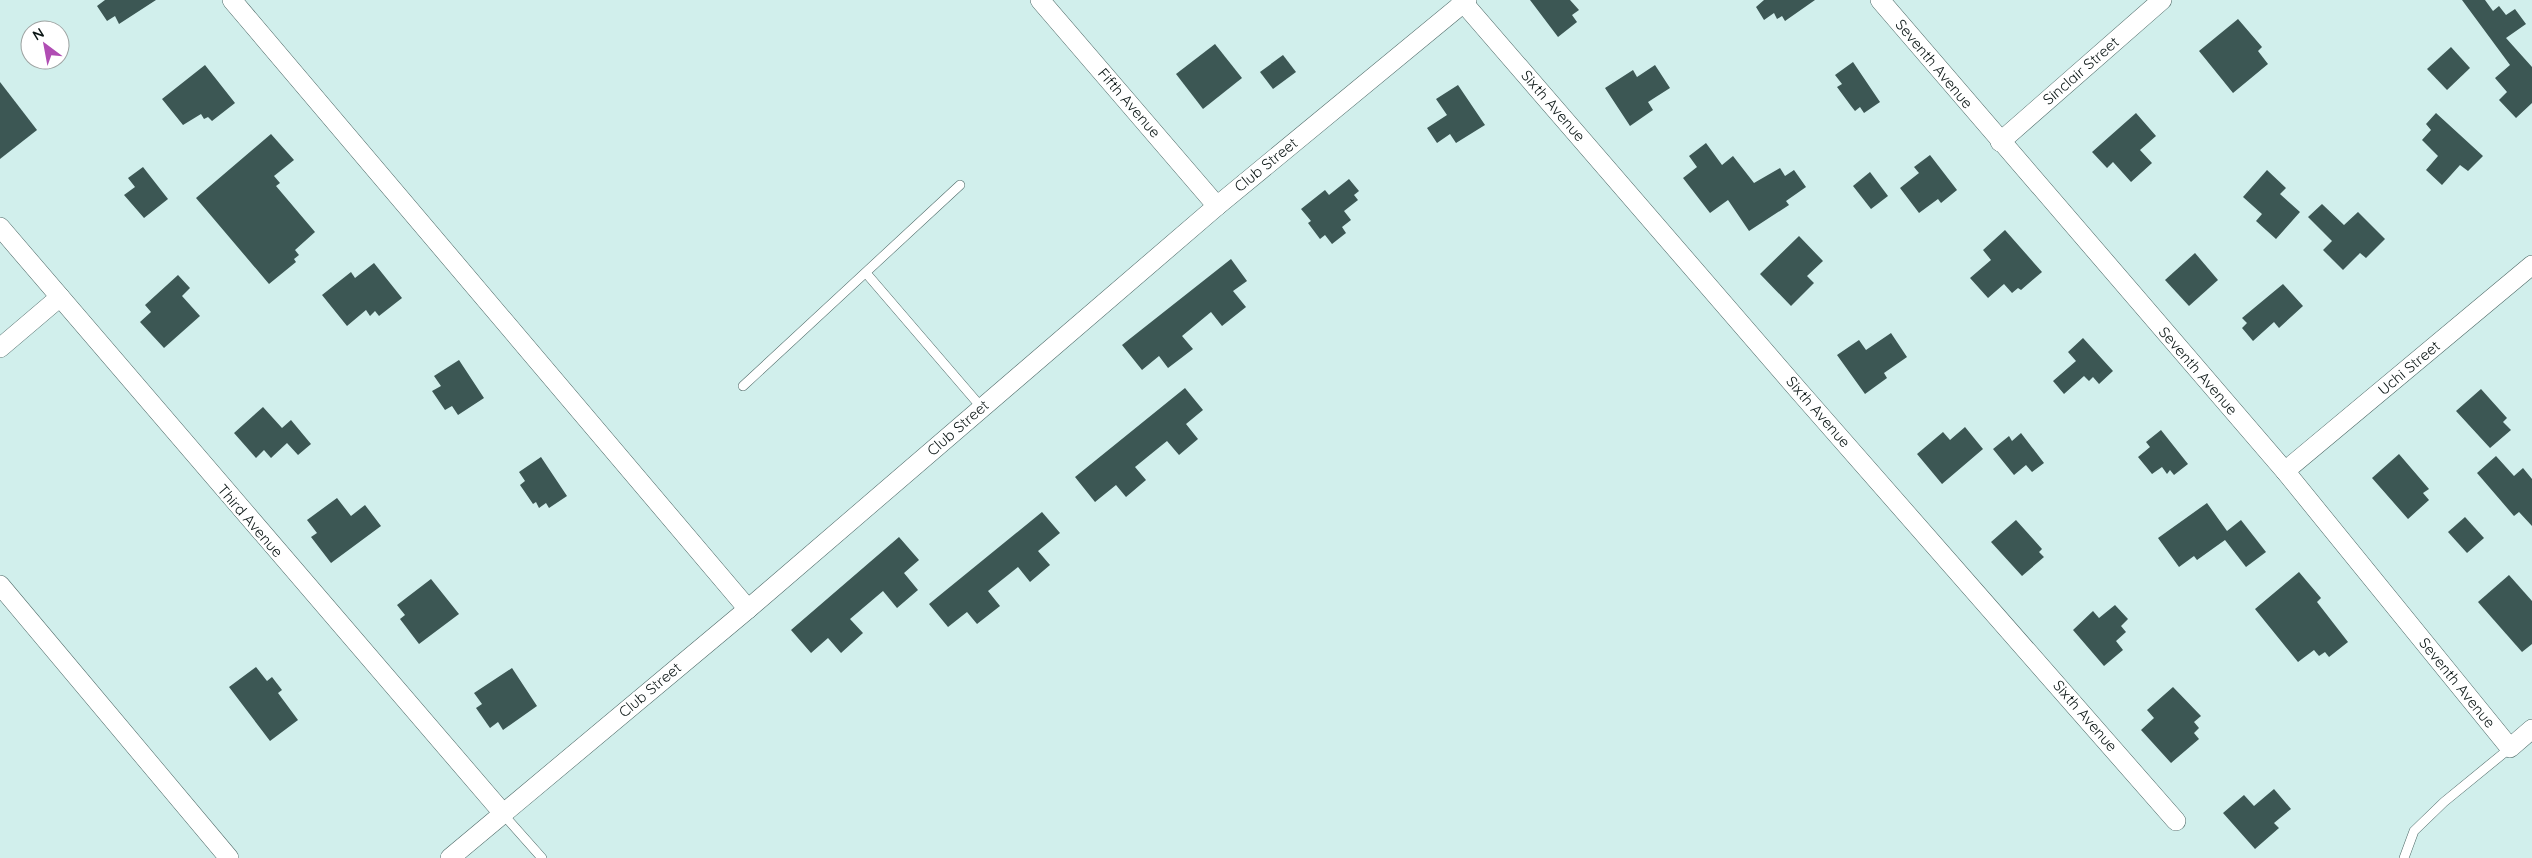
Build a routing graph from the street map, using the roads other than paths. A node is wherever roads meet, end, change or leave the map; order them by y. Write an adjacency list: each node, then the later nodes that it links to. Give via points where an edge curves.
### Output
1 (232, 0): 18 (street)
2 (1040, 0): 8 (street, Fifth Avenue)
3 (1880, 0): 6 (street, Seventh Avenue)
4 (2162, 0): 6 (street, Sinclair Street)
5 (1464, 1): 8 (street, Club Street); 22 (street, Sixth Avenue, via 1799,391)
6 (2000, 142): 16 (street, Seventh Avenue)
7 (960, 185): 11 (lane)
8 (1217, 206): 15 (street, Club Street)
9 (0, 227): 12 (street, Third Avenue)
10 (2532, 265): 16 (street, Uchi Street)
11 (866, 273): 14 (lane); 15 (lane)
12 (60, 297): 13 (street); 21 (street, Third Avenue)
13 (0, 348)
14 (743, 386)
15 (982, 408): 18 (street, Club Street)
16 (2285, 471): 20 (street, Seventh Avenue)
17 (0, 585): 23 (street)
18 (748, 609): 21 (street, Club Street)
19 (2532, 729): 20 (street)
20 (2510, 748): 26 (lane, via 2414,831)
21 (502, 812): 24 (street, Club Street); 25 (lane)
22 (2176, 821)
23 (229, 858)
24 (450, 858)
25 (542, 858)
26 (2404, 858)

